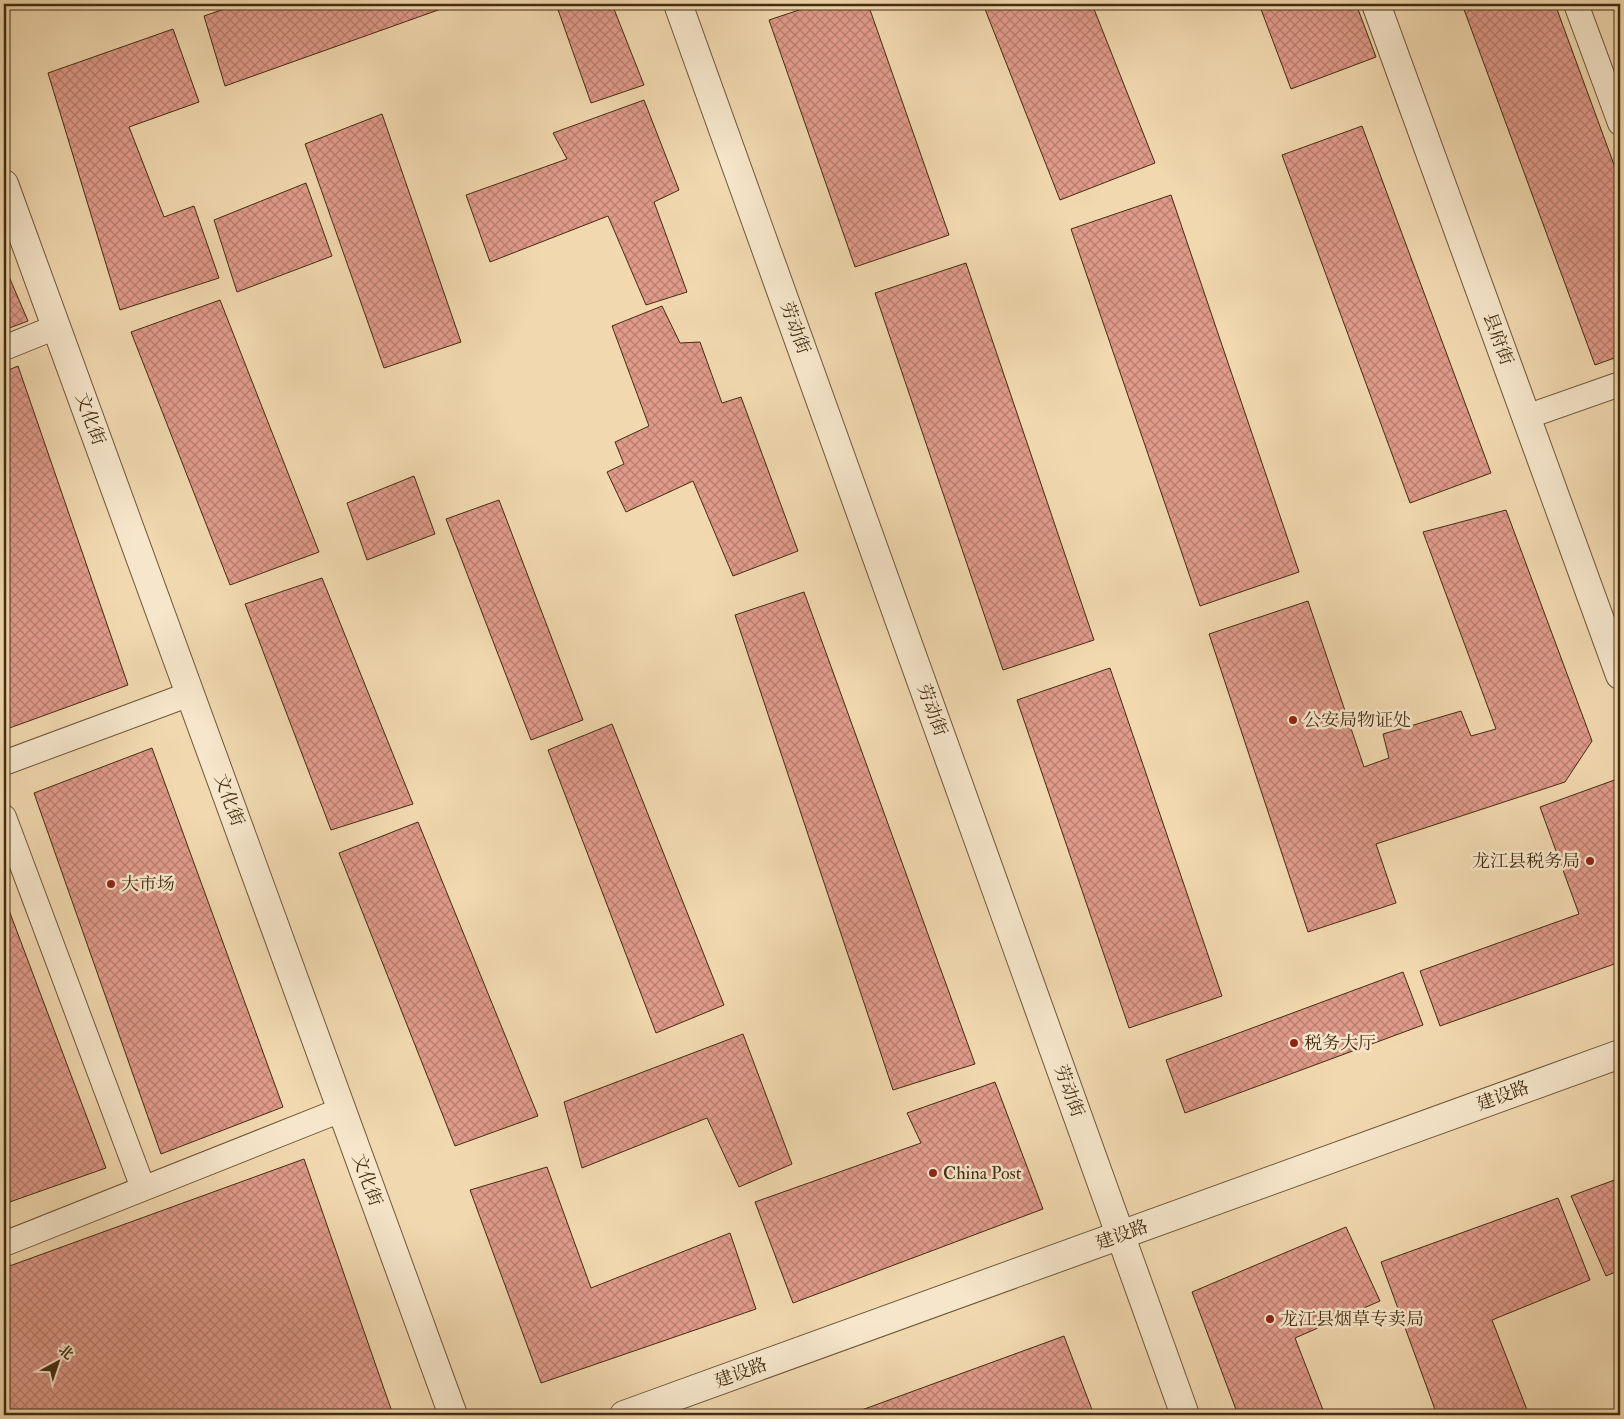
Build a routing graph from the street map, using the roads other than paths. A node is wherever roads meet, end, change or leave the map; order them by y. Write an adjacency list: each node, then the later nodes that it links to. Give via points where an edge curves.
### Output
1 (678, 4): 17 (street, 劳动街)
2 (1376, 4): 9 (street, 县府街)
3 (1576, 4): 4 (street)
4 (1620, 123)
5 (4, 184): 6 (street, 文化街)
6 (56, 327): 7 (street); 11 (street, 文化街)
7 (4, 348)
8 (1620, 384): 9 (street)
9 (1526, 417): 10 (street, 县府街)
10 (1620, 675)
11 (190, 694): 12 (street); 15 (street, 文化街)
12 (4, 763)
13 (4, 818): 16 (street)
14 (1620, 1054): 17 (street, 建设路)
15 (341, 1110): 16 (street); 19 (street, 文化街)
16 (144, 1188): 18 (street)
17 (1121, 1235): 20 (street, 建设路); 21 (street, 劳动街)
18 (4, 1244)
19 (453, 1415)
20 (624, 1415)
21 (1185, 1415)

